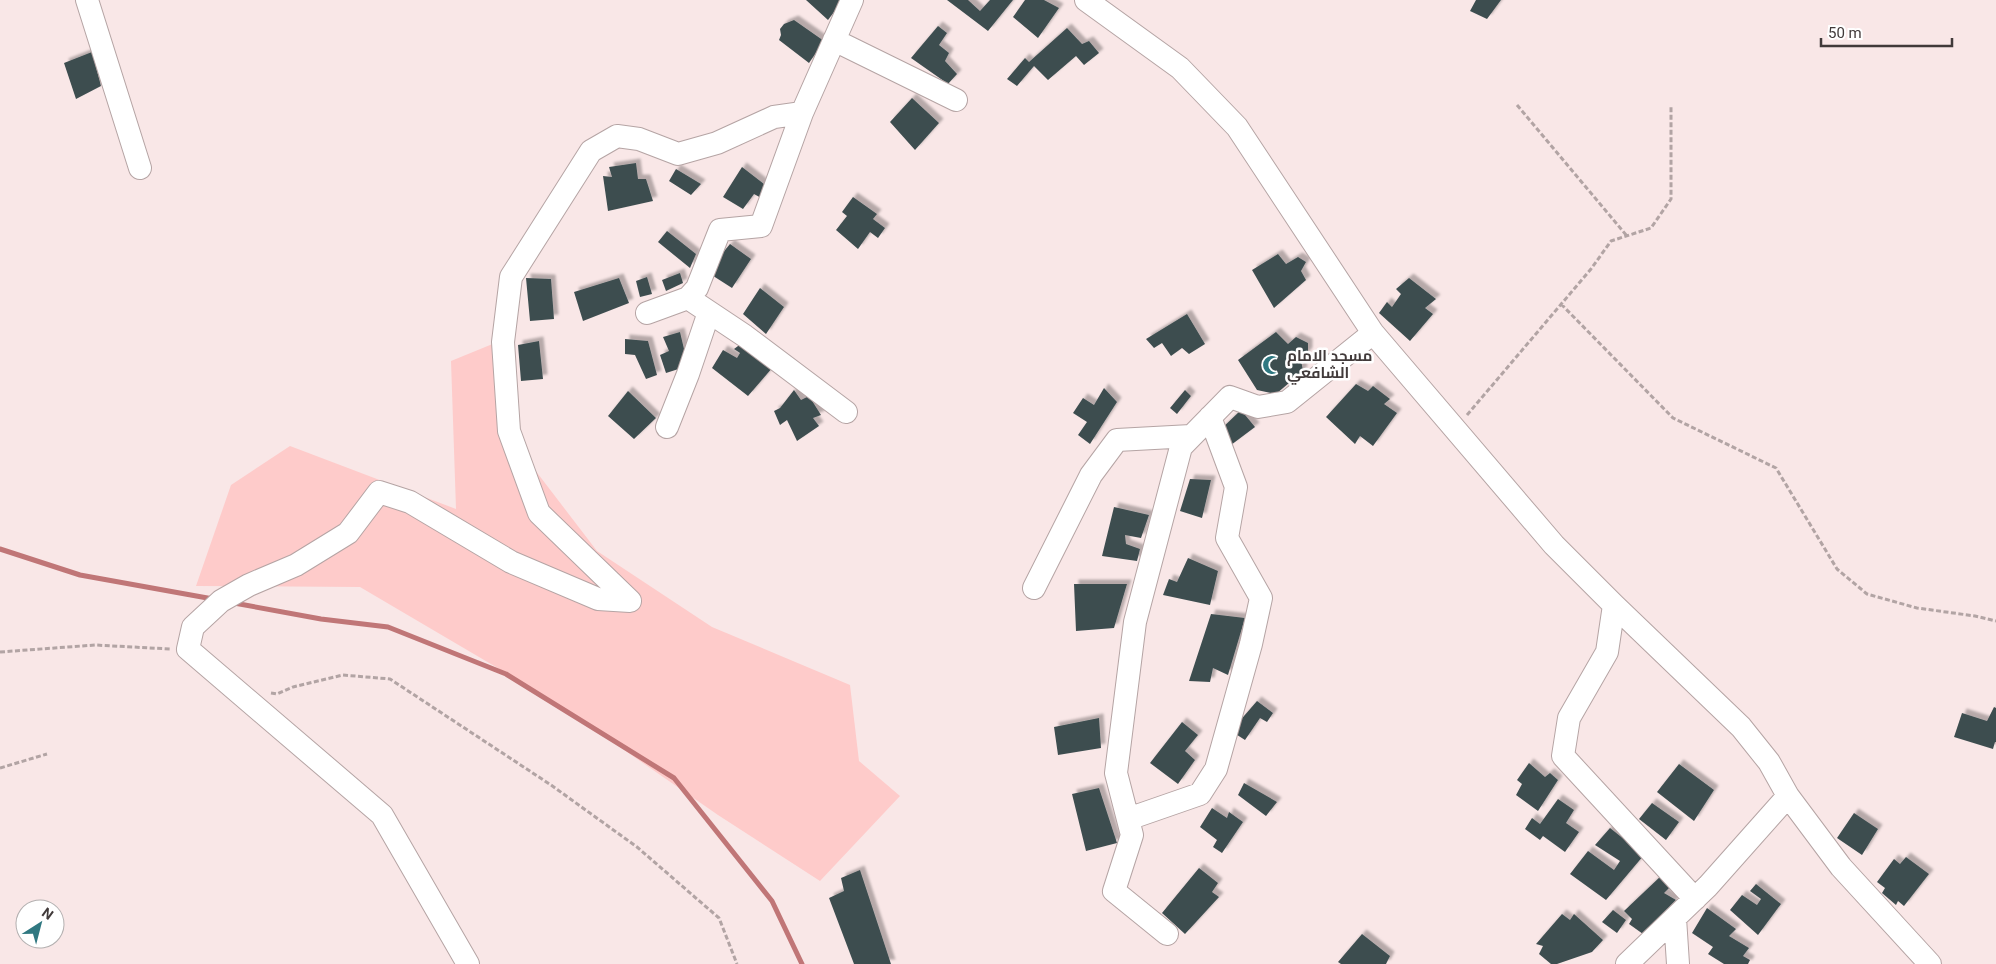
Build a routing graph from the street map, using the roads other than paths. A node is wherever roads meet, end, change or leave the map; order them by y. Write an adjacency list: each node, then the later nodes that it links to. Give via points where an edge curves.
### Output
1 (87, 0): 7 (street)
2 (852, 0): 4 (street)
3 (1086, 0): 11 (street, via 1180,68 1237,127)
4 (834, 40): 5 (street); 6 (street)
5 (956, 100)
6 (802, 113): 8 (street, via 761,226 720,230 697,288); 23 (street, via 774,117 718,144 678,154 639,139 617,136 591,151 511,277 503,342 509,431 539,513 630,601 598,599 511,562 410,502 379,492 348,533 296,565 221,601 193,627 188,649 382,815)
7 (140, 168)
8 (688, 298): 9 (street); 10 (street)
9 (709, 312): 12 (street); 14 (street)
10 (647, 313)
11 (1374, 333): 13 (street, via 1287,402 1258,407 1230,397); 17 (street, via 1554,545)
12 (846, 412)
13 (1210, 417): 15 (street); 19 (street, via 1236,487 1227,538 1261,598 1216,769 1200,794)
14 (667, 427)
15 (1191, 436): 16 (street, via 1117,440 1091,476); 19 (street, via 1181,447 1135,622 1116,773)
16 (1034, 588)
17 (1614, 605): 18 (street, via 1742,727 1769,762); 20 (street, via 1607,652 1569,718 1563,756)
18 (1788, 796): 20 (street); 26 (street, via 1841,867)
19 (1128, 819): 22 (street, via 1132,835 1114,891)
20 (1695, 899): 21 (street)
21 (1675, 918): 24 (street); 25 (street)
22 (1167, 934)
23 (468, 964)
24 (1627, 964)
25 (1678, 964)
26 (1930, 964)

